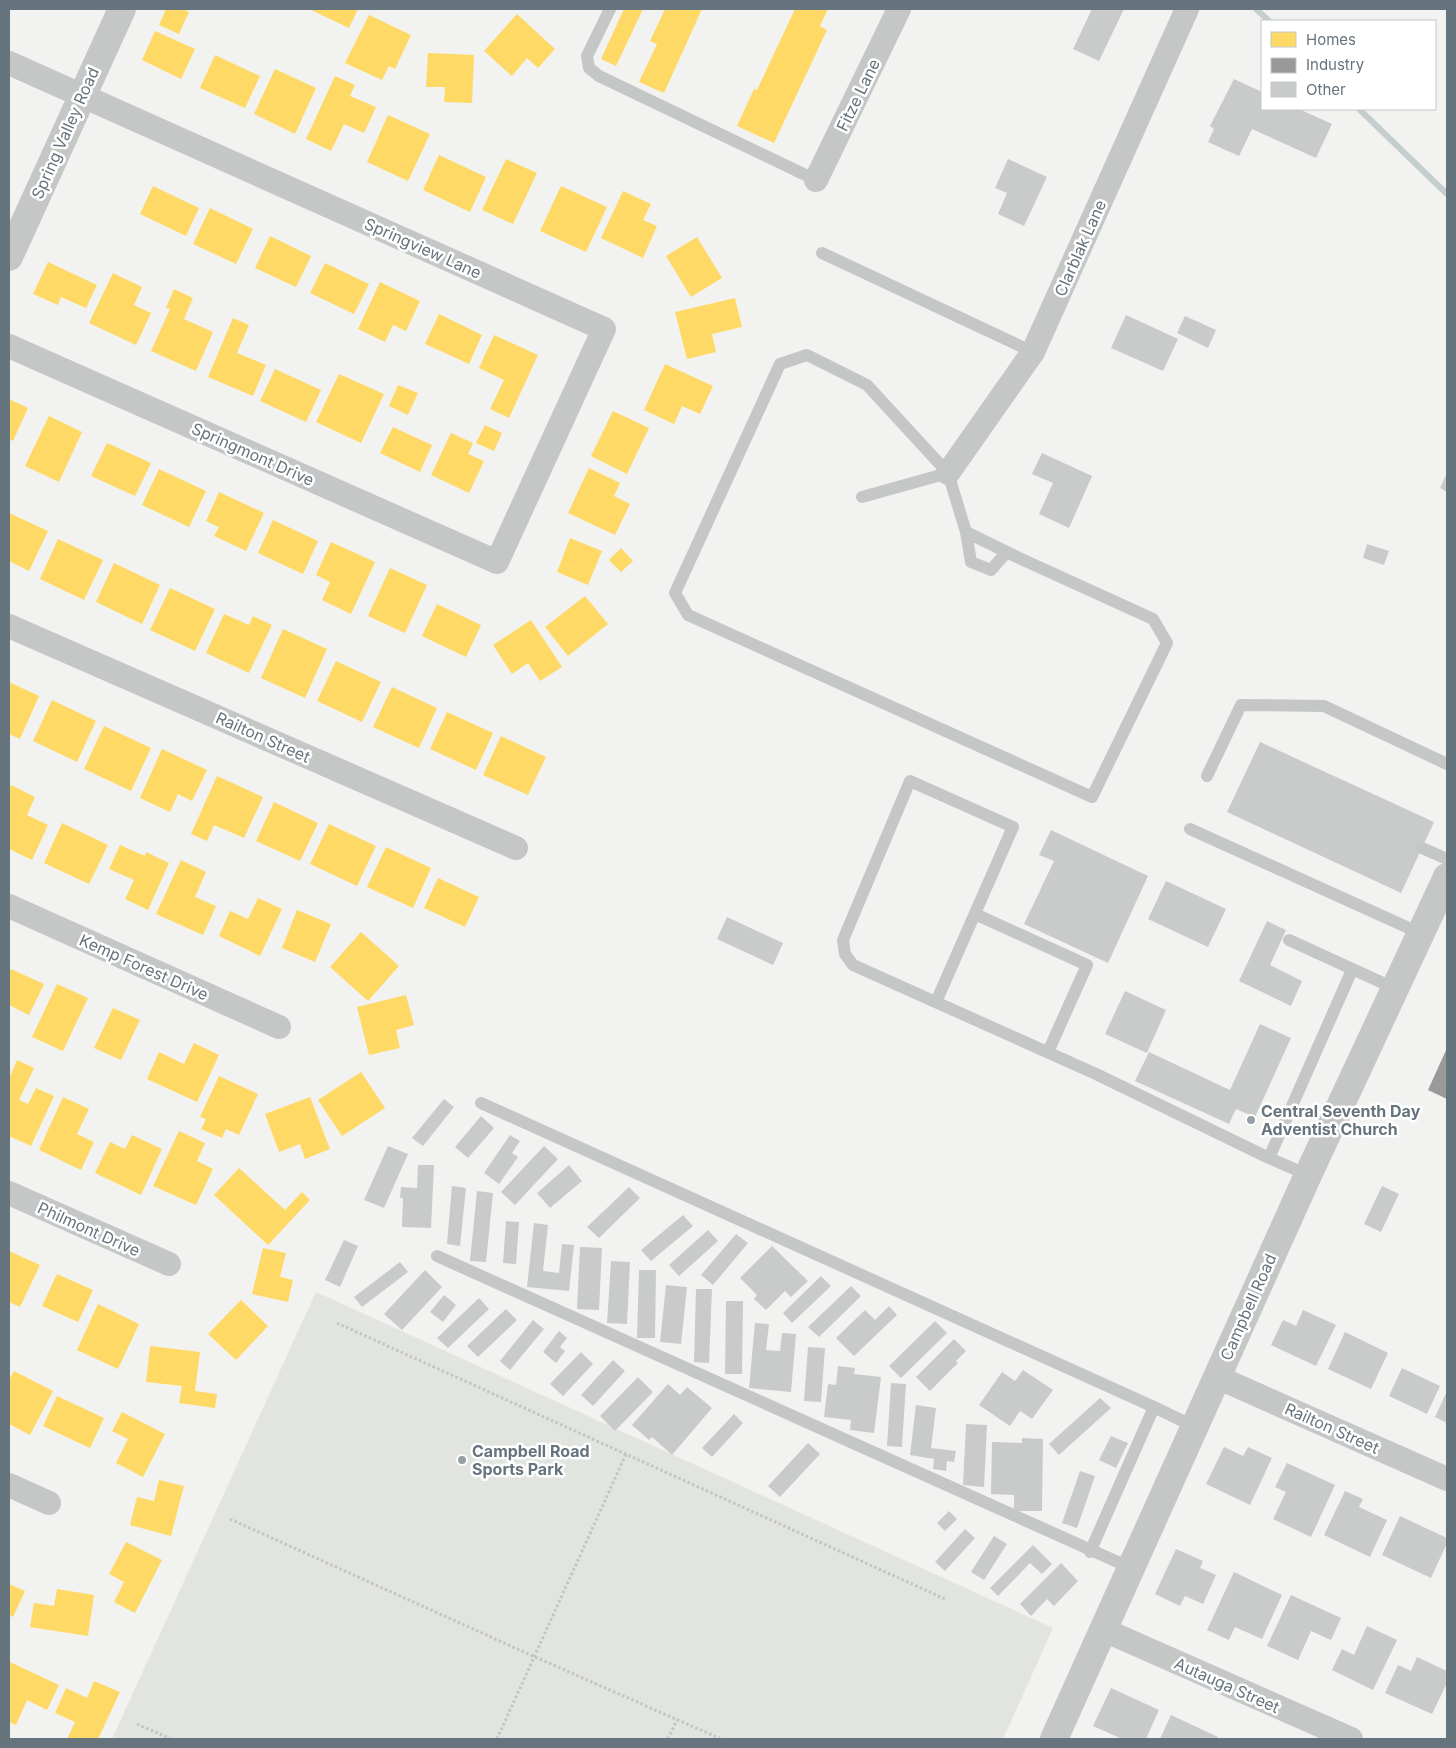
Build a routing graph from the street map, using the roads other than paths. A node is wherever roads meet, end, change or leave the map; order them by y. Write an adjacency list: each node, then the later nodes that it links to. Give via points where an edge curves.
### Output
1 (122, 9): 6 (street, Spring Valley Road)
2 (610, 9): 7 (lane, via 587,56 589,68 599,76)
3 (899, 9): 7 (street, Fitze Lane)
4 (1187, 9): 11 (street, Clarblak Lane)
5 (9, 63): 6 (street, Springview Lane)
6 (82, 96): 9 (street, Spring Valley Road); 16 (street, Springview Lane, via 604,329)
7 (816, 180)
8 (822, 253): 11 (lane)
9 (9, 257)
10 (9, 346): 16 (street, Springmont Drive)
11 (1033, 352): 12 (street, Clarblak Lane)
12 (948, 473): 13 (lane); 14 (lane); 15 (lane, via 868,384 807,355 780,364 675,593 688,615 1092,797 1167,644 1153,619)
13 (862, 497)
14 (966, 532): 15 (lane); 15 (lane, via 971,562 991,570)
15 (1006, 553)
16 (497, 562)
17 (9, 626): 21 (street, Railton Street)
18 (1447, 764): 19 (lane, via 1324,706 1241,705)
19 (1207, 776)
20 (1190, 829): 27 (lane)
21 (516, 848)
22 (1422, 848): 23 (lane)
23 (1447, 860)
24 (1447, 877): 27 (street, Campbell Road)
25 (9, 906): 32 (street, Kemp Forest Drive)
26 (975, 914): 31 (lane); 31 (lane, via 1013,827 910,781 843,940 845,954 854,965); 33 (lane, via 1087,965)
27 (1422, 934): 30 (street, Campbell Road)
28 (1289, 940): 29 (lane)
29 (1352, 970): 30 (lane); 35 (lane)
30 (1396, 989): 36 (street, Campbell Road)
31 (936, 1002): 33 (lane)
32 (279, 1027)
33 (1048, 1052): 35 (lane)
34 (481, 1103): 41 (lane)
35 (1269, 1158): 36 (lane)
36 (1308, 1175): 40 (street, Campbell Road)
37 (9, 1193): 39 (street, Philmont Drive)
38 (437, 1256): 46 (lane)
39 (168, 1264)
40 (1217, 1377): 42 (street, Campbell Road); 43 (street, Railton Street)
41 (1154, 1407): 42 (lane); 46 (lane)
42 (1195, 1428): 47 (street, Campbell Road)
43 (1447, 1480)
44 (9, 1485): 45 (street)
45 (49, 1503)
46 (1090, 1552): 47 (lane)
47 (1130, 1568): 48 (street, Campbell Road)
48 (1104, 1630): 49 (street, Campbell Road); 50 (street, Autauga Street)
49 (1054, 1739)
50 (1351, 1739)

